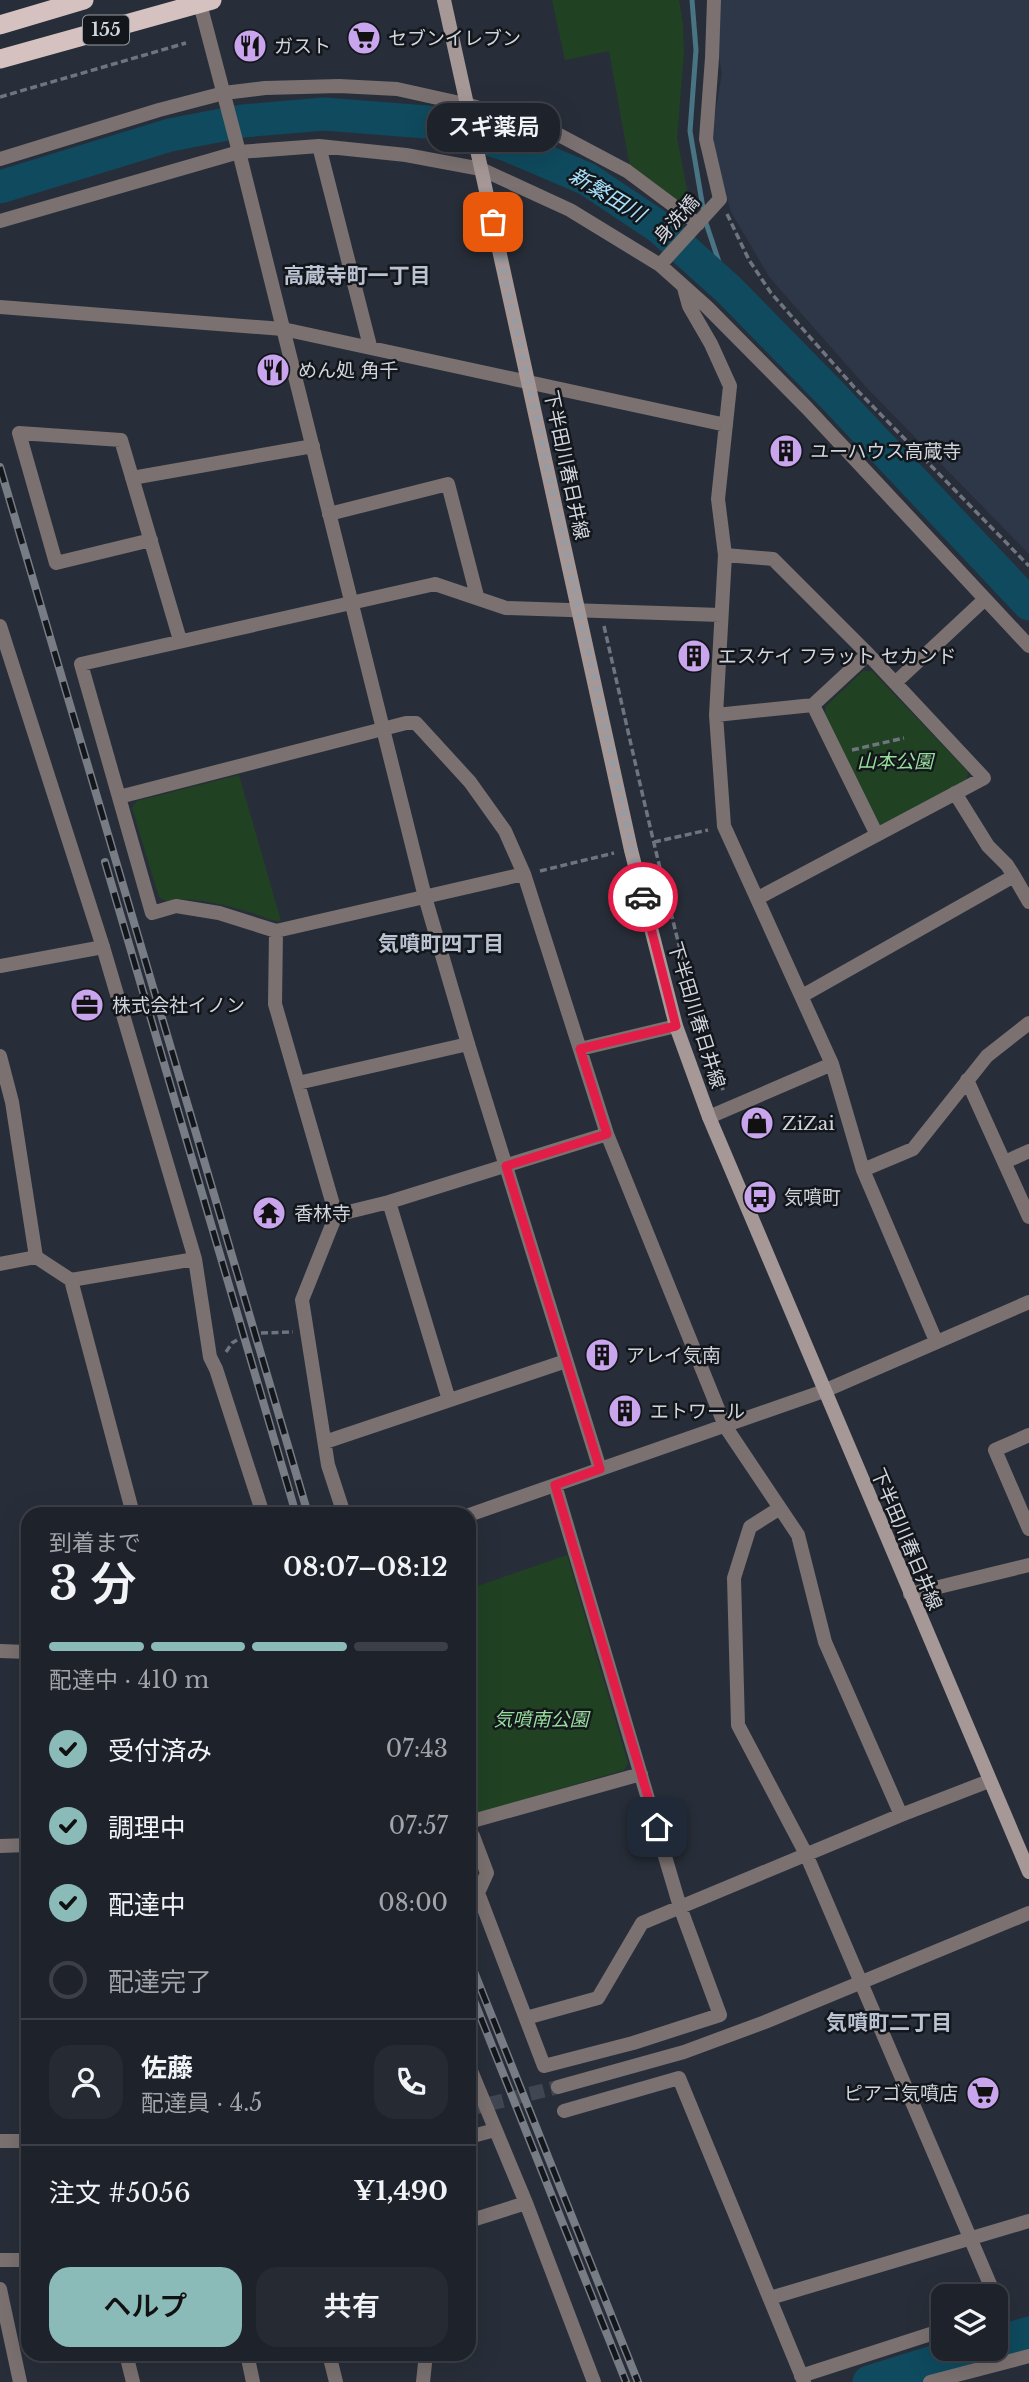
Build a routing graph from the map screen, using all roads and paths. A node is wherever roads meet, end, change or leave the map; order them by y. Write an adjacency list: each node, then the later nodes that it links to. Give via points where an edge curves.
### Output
1 (84, 0): 5 (highway, 155)
2 (444, 0): 10 (main road, 下半田川春日井線)
3 (713, 0): 15 (street, via 706,139)
4 (204, 1): 7 (highway, 155); 8 (street)
5 (0, 25)
6 (186, 43): 9 (path)
7 (0, 59)
8 (224, 93): 10 (street, via 339,86 397,89); 12 (street); 13 (street)
9 (0, 97)
10 (470, 112): 14 (main road, 下半田川春日井線); 17 (street, via 544,127 627,171)
11 (319, 146): 12 (street); 14 (street); 22 (street)
12 (239, 152): 16 (street); 21 (street)
13 (0, 159)
14 (480, 165): 18 (street, via 570,210); 23 (main road, 下半田川春日井線)
15 (720, 199): 17 (street, 身洗橋); 30 (path, via 749,260 771,293 853,387)
16 (0, 221)
17 (698, 224): 18 (street, 身洗橋)
18 (660, 265): 19 (street)
19 (683, 286): 24 (street, via 730,386); 32 (street, via 807,408)
20 (0, 307): 21 (street)
21 (284, 329): 22 (street); 25 (street)
22 (370, 346): 23 (street)
23 (529, 381): 24 (street); 34 (main road, 下半田川春日井線)
24 (726, 425): 29 (street, via 718,499)
25 (313, 446): 26 (street); 27 (street)
26 (132, 478): 28 (street); 28 (street, via 121,440 19,433 57,563)
27 (329, 514): 31 (street, via 449,484); 33 (street)
28 (151, 540): 38 (street)
29 (725, 555): 36 (street); 40 (street, via 773,559)
30 (1029, 566)
31 (477, 596): 33 (street, via 435,583); 34 (street, via 506,608)
32 (985, 599): 39 (street); 42 (street)
33 (351, 602): 38 (street); 45 (street)
34 (579, 609): 35 (street); 64 (main road, 下半田川春日井線, via 631,849)
35 (600, 610): 36 (street); 52 (path)
36 (721, 615): 44 (street)
37 (0, 626): 41 (street)
38 (180, 640): 49 (street, via 82,664)
39 (1029, 646)
40 (868, 654): 42 (street); 43 (street)
41 (7, 674): 60 (street)
42 (895, 683): 48 (street, via 984,778)
43 (813, 705): 44 (street); 51 (street)
44 (716, 715): 50 (street)
45 (383, 730): 49 (street); 54 (street, via 416,723 470,782 505,831); 56 (street)
46 (904, 738): 47 (path)
47 (851, 750)
48 (955, 793): 51 (street); 55 (street, via 988,846)
49 (119, 797): 59 (street, via 152,913 176,906 219,913)
50 (724, 826): 52 (path); 57 (street)
51 (877, 835): 57 (street)
52 (653, 843): 71 (path, via 691,994)
53 (614, 853): 54 (path)
54 (524, 874): 56 (street); 66 (street)
55 (1014, 876): 58 (street); 62 (street)
56 (425, 897): 59 (street); 65 (street)
57 (758, 898): 62 (street)
58 (1029, 902)
59 (276, 931): 70 (street, via 275,1004)
60 (103, 947): 61 (street); 82 (street)
61 (0, 966)
62 (802, 996): 68 (street)
63 (1029, 1023): 69 (street, via 987,1056)
64 (676, 1026): 66 (street); 72 (main road, 下半田川春日井線)
65 (468, 1044): 70 (street); 76 (street)
66 (580, 1049): 73 (street)
67 (0, 1056): 81 (street, via 12,1102)
68 (832, 1064): 71 (street); 77 (street)
69 (967, 1080): 75 (street); 77 (street, via 913,1149)
70 (298, 1083): 79 (street)
71 (731, 1107): 72 (street)
72 (709, 1117): 90 (main road, 下半田川春日井線)
73 (607, 1134): 76 (street); 92 (street)
74 (1029, 1151): 75 (street)
75 (1005, 1162): 80 (street)
76 (506, 1166): 78 (street); 89 (street)
77 (863, 1170): 88 (street)
78 (388, 1202): 79 (street); 91 (street)
79 (336, 1215): 86 (street, via 302,1300)
80 (1029, 1217)
81 (36, 1257): 83 (street); 84 (street)
82 (195, 1259): 84 (street); 98 (street, via 210,1357)
83 (0, 1264)
84 (71, 1280): 97 (street)
85 (1029, 1302): 88 (street)
86 (307, 1331): 87 (path); 94 (street)
87 (261, 1333)
88 (936, 1341): 90 (street)
89 (566, 1361): 91 (street); 95 (street)
90 (824, 1391): 92 (street); 104 (main road, 下半田川春日井線)
91 (449, 1400): 94 (street)
92 (725, 1426): 95 (street); 100 (street)
93 (1029, 1435): 102 (street, via 995,1450)
94 (325, 1442): 99 (street)
95 (600, 1469): 96 (street)
96 (555, 1485): 101 (street); 107 (street)
97 (131, 1507)
98 (261, 1507)
99 (342, 1507)
100 (780, 1508): 109 (street, via 798,1535 825,1642); 114 (street, via 750,1527 734,1578 738,1725)
101 (476, 1513)
102 (1029, 1529)
103 (1029, 1565): 104 (street)
104 (910, 1594): 108 (main road, 下半田川春日井線)
105 (0, 1651): 106 (street)
106 (21, 1652)
107 (641, 1774): 110 (street); 116 (street)
108 (989, 1781): 109 (street); 115 (main road, 下半田川春日井線)
109 (901, 1815): 114 (street)
110 (476, 1820)
111 (476, 1844): 119 (street, via 487,1873 478,1893)
112 (21, 1845): 113 (street)
113 (0, 1846)
114 (806, 1854): 116 (street); 118 (street)
115 (1029, 1872)
116 (680, 1907): 119 (street, via 642,1923 598,1998); 119 (street, via 720,2015 544,2066)
117 (1029, 1913): 118 (street)
118 (862, 1984): 121 (street, via 684,2052); 130 (street)
119 (526, 2018)
120 (476, 2087): 123 (street)
121 (558, 2087)
122 (564, 2111): 135 (street, via 679,2078)
123 (495, 2130): 124 (street); 127 (street)
124 (476, 2135)
125 (0, 2141): 126 (street)
126 (21, 2141)
127 (526, 2203): 128 (street); 148 (street)
128 (476, 2219)
129 (1029, 2221): 130 (street)
130 (970, 2239): 133 (street); 135 (street)
131 (0, 2260): 132 (street)
132 (21, 2260)
133 (989, 2284)
134 (0, 2289): 143 (street)
135 (769, 2298): 142 (street)
136 (931, 2334): 142 (street)
137 (1029, 2356): 149 (street)
138 (128, 2361): 144 (street)
139 (248, 2361): 145 (street)
140 (331, 2361): 146 (street)
141 (425, 2361): 147 (street)
142 (802, 2378)
143 (20, 2382)
144 (133, 2382)
145 (253, 2382)
146 (336, 2382)
147 (423, 2382)
148 (594, 2382)
149 (930, 2382)

